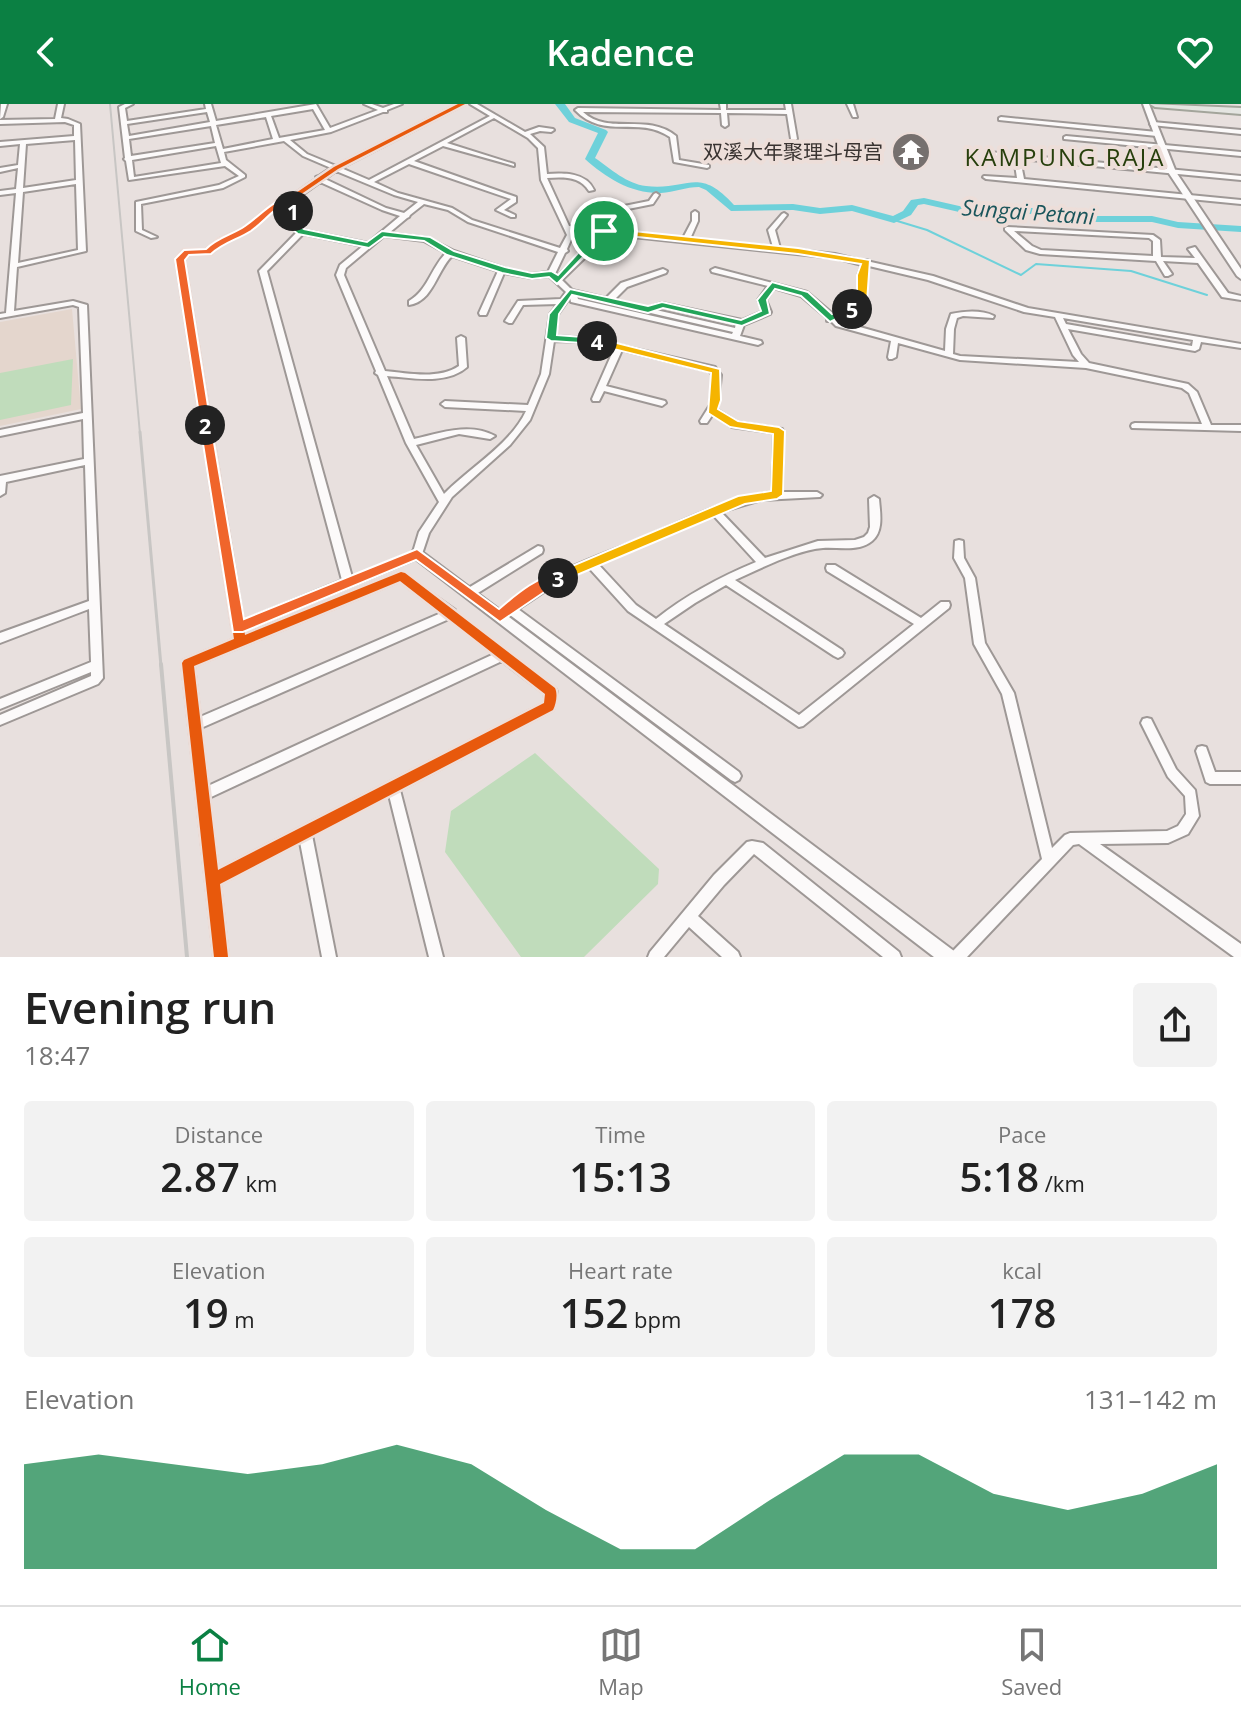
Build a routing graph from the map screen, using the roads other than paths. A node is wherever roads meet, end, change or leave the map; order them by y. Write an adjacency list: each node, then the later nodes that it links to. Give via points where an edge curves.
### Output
1 (4, 104): 23 (street)
2 (61, 104): 24 (street)
3 (130, 104): 25 (street, via 122,107)
4 (367, 104): 16 (street)
5 (399, 104): 16 (street)
6 (462, 104): 54 (street)
7 (473, 104): 21 (street)
8 (788, 104): 18 (street)
9 (850, 104): 20 (street)
10 (1146, 104): 27 (street)
11 (1155, 104): 17 (main road)
12 (209, 106): 25 (street); 26 (street)
13 (314, 106): 19 (street); 31 (street)
14 (660, 108): 15 (street); 29 (street); 29 (street, via 578,111 596,125)
15 (723, 108): 18 (street); 28 (street)
16 (385, 111): 31 (street)
17 (1241, 111)
18 (790, 112): 38 (street)
19 (268, 115): 26 (street); 39 (street)
20 (855, 116)
21 (492, 117): 33 (street); 42 (street)
22 (1001, 119): 34 (street)
23 (0, 120): 24 (street)
24 (58, 120): 35 (street, via 75,122)
25 (123, 123): 36 (street)
26 (213, 123): 36 (street); 44 (street)
27 (1153, 124): 32 (street); 34 (street)
28 (725, 125)
29 (661, 126): 53 (street, via 673,136 676,161)
30 (551, 130): 33 (street)
31 (329, 131): 39 (street)
32 (1241, 132)
33 (525, 134): 57 (street, via 541,147)
34 (1157, 134): 43 (street)
35 (78, 138): 41 (street); 62 (street)
36 (125, 138): 48 (street)
37 (1066, 138): 43 (street)
38 (794, 139)
39 (281, 141): 44 (street); 54 (street)
40 (0, 144): 41 (street)
41 (23, 144): 52 (street)
42 (444, 144): 49 (street); 51 (street)
43 (1162, 147): 46 (street); 56 (street)
44 (220, 148): 48 (street); 50 (street)
45 (989, 154): 47 (street)
46 (1241, 154)
47 (1017, 157): 56 (street); 61 (street)
48 (127, 159): 50 (street, via 133,180)
49 (410, 162): 63 (street); 75 (street, via 511,196 514,201 499,210)
50 (224, 164): 80 (street, via 243,176 221,187 137,204 139,231)
51 (512, 165)
52 (21, 166): 55 (street); 64 (street)
53 (707, 166)
54 (336, 168): 59 (street); 63 (street)
55 (0, 170)
56 (1172, 172): 60 (street); 69 (street)
57 (544, 176): 65 (street, via 571,176); 76 (street)
58 (986, 177): 61 (street)
59 (318, 178): 68 (street); 74 (street)
60 (1241, 178)
61 (1021, 180): 69 (street)
62 (80, 181): 64 (street); 90 (street, via 81,253)
63 (370, 182): 70 (street)
64 (20, 190): 66 (street); 90 (street)
65 (591, 190)
66 (0, 193)
67 (656, 195): 77 (street, via 653,203 626,207)
68 (295, 196): 78 (street, via 298,202 287,222); 160 (street, via 281,200 246,230 208,252 187,252 180,259)
69 (1186, 197): 71 (street); 96 (street)
70 (422, 202): 74 (street); 85 (street)
71 (1241, 202)
72 (695, 213): 81 (street)
73 (784, 215): 83 (street, via 771,230)
74 (407, 216): 79 (street)
75 (513, 216)
76 (569, 228): 77 (street); 85 (street)
77 (603, 231): 81 (street); 97 (street)
78 (301, 232): 82 (street); 152 (street, via 263,271)
79 (382, 234): 82 (street); 86 (street, via 426,239)
80 (153, 237)
81 (685, 241): 83 (street)
82 (369, 245): 122 (street, via 340,275)
83 (777, 249): 89 (street)
84 (1192, 249): 88 (street)
85 (564, 251): 94 (street)
86 (451, 253): 91 (street); 103 (street, via 439,264 428,292)
87 (1157, 257): 87 (street, via 1156,240 1147,235 1007,229 1040,252); 88 (street); 95 (street)
88 (1201, 261): 100 (street, via 1225,295)
89 (867, 262): 107 (street); 108 (street, via 862,302)
90 (14, 266): 105 (street)
91 (502, 270): 94 (street); 104 (street)
92 (715, 270): 98 (street)
93 (663, 271): 101 (street, via 624,285)
94 (551, 274): 97 (street)
95 (1168, 274)
96 (1241, 276)
97 (557, 281): 99 (street)
98 (772, 285): 108 (street, via 804,294); 111 (street, via 762,300 767,312)
99 (572, 292): 101 (street); 102 (street); 111 (street, via 574,300)
100 (1241, 298)
101 (609, 300): 111 (street, via 648,310 662,305)
102 (563, 301): 109 (street, via 521,303); 113 (street, via 554,314)
103 (412, 303)
104 (483, 313)
105 (5, 315): 129 (street, via 83,305)
106 (990, 316): 119 (street, via 954,316)
107 (1058, 316): 110 (street); 115 (street)
108 (830, 319): 114 (street)
109 (509, 321)
110 (1063, 326): 115 (street, via 1195,349); 121 (street)
111 (738, 330): 116 (street)
112 (461, 338): 122 (street, via 463,366 458,373)
113 (551, 338): 118 (street); 127 (street, via 545,374)
114 (895, 339): 119 (street); 120 (street)
115 (1197, 339): 117 (street)
116 (758, 343)
117 (1241, 346)
118 (619, 347): 123 (street); 128 (street, via 716,371)
119 (949, 355): 121 (street, via 970,361)
120 (892, 357)
121 (1086, 365): 132 (street, via 1185,386 1193,392)
122 (379, 373): 136 (street)
123 (601, 388): 124 (street); 125 (street)
124 (596, 399)
125 (662, 403)
126 (445, 404): 127 (street)
127 (531, 408): 143 (street, via 520,430)
128 (712, 410): 130 (street); 140 (street, via 735,425 779,431)
129 (87, 415): 134 (street); 137 (street)
130 (704, 421)
131 (1135, 426): 132 (street)
132 (1208, 427): 133 (street)
133 (1241, 428)
134 (0, 433)
135 (490, 436): 136 (street, via 459,431)
136 (411, 443): 143 (street)
137 (88, 461): 138 (street); 154 (street)
138 (0, 480): 139 (street)
139 (0, 493)
140 (777, 495): 141 (street); 144 (street, via 750,497)
141 (817, 495)
142 (874, 499): 149 (street, via 875,532 870,538 816,545)
143 (444, 502): 147 (street)
144 (715, 511): 148 (street); 149 (street)
145 (959, 544): 176 (street, via 980,644 1008,693)
146 (538, 550): 153 (street)
147 (417, 554): 152 (street); 153 (street)
148 (591, 564): 156 (street, via 538,587); 158 (street, via 632,608)
149 (764, 564): 151 (street)
150 (831, 568): 159 (street)
151 (729, 581): 158 (street, via 686,600); 162 (street)
152 (348, 582): 160 (street)
153 (469, 593): 156 (street)
154 (95, 603): 161 (street); 164 (street)
155 (945, 605): 159 (street)
156 (504, 612): 170 (street); 186 (street)
157 (451, 613): 160 (street, via 401,576); 163 (street); 168 (street)
158 (657, 624): 159 (street, via 799,722)
159 (922, 624)
160 (239, 634): 168 (street, via 188,663)
161 (0, 638)
162 (838, 653)
163 (504, 655): 172 (street, via 551,692 549,706); 173 (street)
164 (97, 665): 165 (street); 166 (street, via 94,681)
165 (0, 704)
166 (0, 720)
167 (1147, 723): 175 (street, via 1172,773 1191,794 1193,816 1183,830 1168,837)
168 (195, 725): 173 (street)
169 (1202, 751): 171 (street, via 1210,778)
170 (735, 776)
171 (1241, 778)
172 (393, 787): 174 (street); 182 (street)
173 (204, 794): 177 (street)
174 (305, 832): 177 (street); 181 (street)
175 (1081, 838): 176 (street, via 1070,839); 179 (street)
176 (1049, 862): 187 (street)
177 (213, 880): 180 (street)
178 (688, 917): 183 (street); 184 (street); 185 (street, via 748,848 758,848)
179 (1241, 953)
180 (221, 957)
181 (329, 957)
182 (436, 957)
183 (655, 957)
184 (733, 957)
185 (894, 957)
186 (948, 957)
187 (957, 957)

